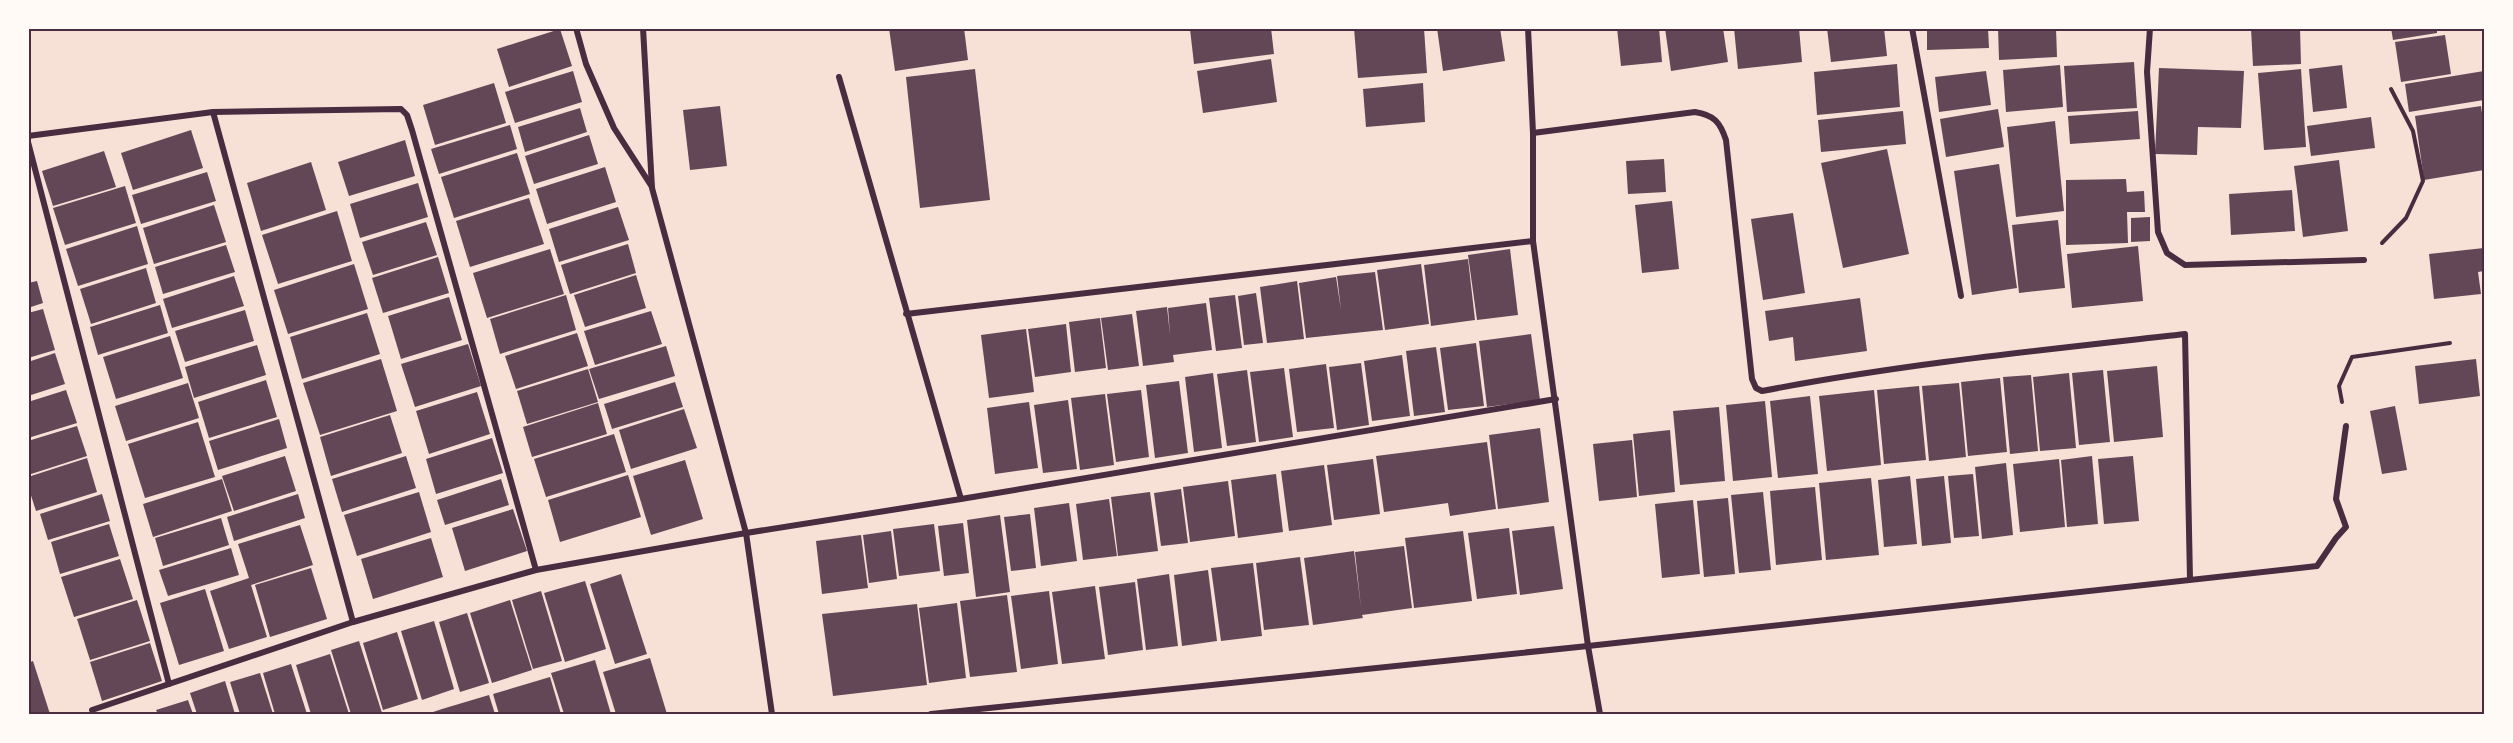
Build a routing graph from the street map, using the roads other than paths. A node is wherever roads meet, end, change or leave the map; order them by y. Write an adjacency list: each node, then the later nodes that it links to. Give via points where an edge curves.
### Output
1 (576, 28): 11 (street, via 586,64 614,128)
2 (643, 28): 11 (street)
3 (1528, 28): 8 (street)
4 (1912, 28): 14 (street)
5 (2150, 28): 13 (street, via 2147,72 2157,232 2168,253 2185,265)
6 (839, 76): 15 (street)
7 (213, 112): 9 (street); 20 (street, via 396,108 407,115); 22 (street)
8 (1533, 133): 12 (street); 21 (street, via 1695,112 1717,120 1725,140 1752,379 1762,391 1940,362 2185,334)
9 (28, 136)
10 (28, 142): 24 (street)
11 (652, 188): 19 (street)
12 (1533, 240): 15 (street); 16 (street)
13 (2364, 260)
14 (1961, 296)
15 (906, 314): 18 (street)
16 (1556, 399): 18 (street); 23 (street)
17 (2346, 426): 21 (street, via 2336,499 2346,527 2317,566)
18 (961, 499): 19 (street)
19 (746, 533): 20 (street); 26 (street)
20 (536, 570): 22 (street)
21 (2190, 579): 23 (street)
22 (353, 622): 24 (street)
23 (1588, 646): 27 (street); 28 (street)
24 (169, 684): 25 (street)
25 (92, 710)
26 (772, 714)
27 (931, 714)
28 (1600, 714)

